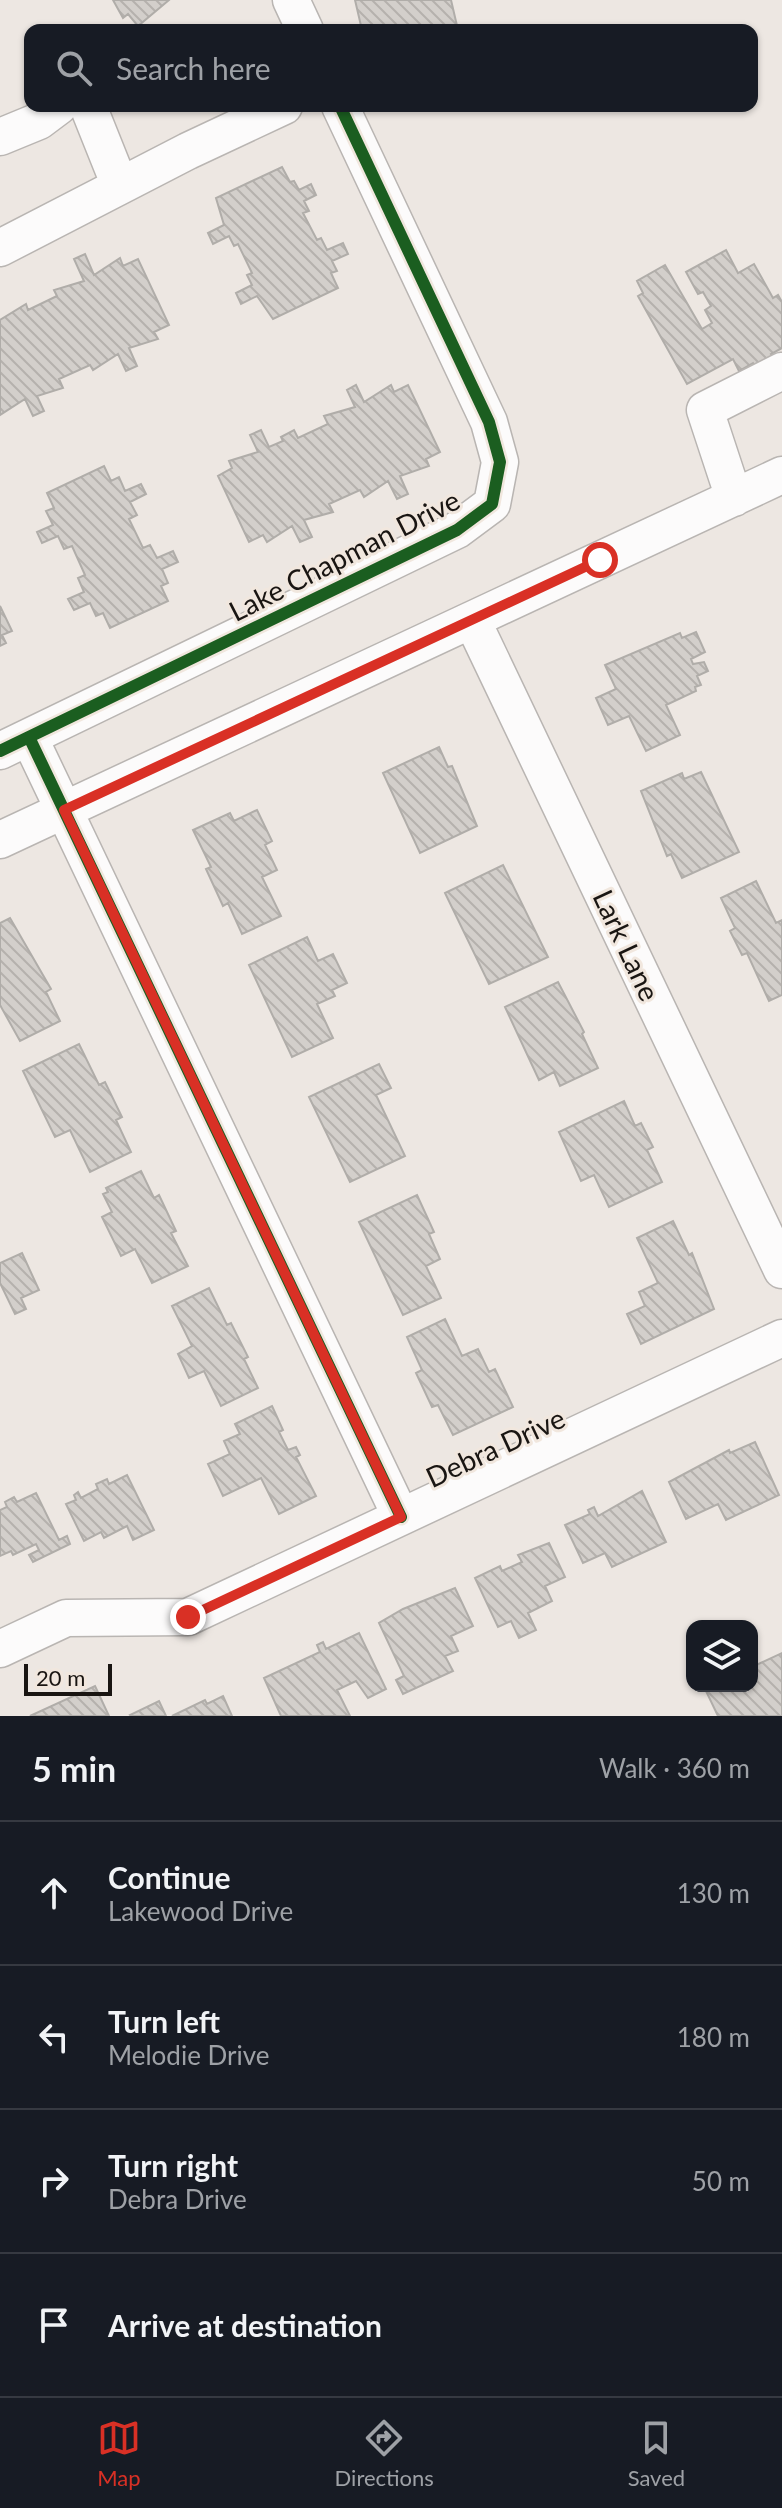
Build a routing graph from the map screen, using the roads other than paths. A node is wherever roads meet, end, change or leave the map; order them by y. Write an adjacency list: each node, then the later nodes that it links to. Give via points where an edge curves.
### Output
1 (291, 0): 2 (street)
2 (302, 24)
3 (51, 112): 7 (street)
4 (90, 112): 8 (street)
5 (272, 112): 8 (street)
6 (343, 112): 14 (street, Lake Chapman Drive, via 489,422 500,462 492,504 457,530)
7 (0, 137)
8 (120, 186): 9 (street)
9 (0, 248)
10 (782, 371): 12 (street, via 705,410)
11 (782, 475): 12 (street)
12 (734, 498): 13 (street)
13 (472, 620): 15 (street); 17 (street, Lark Lane)
14 (15, 744): 15 (street)
15 (64, 810): 16 (street); 19 (street)
16 (0, 840)
17 (782, 1270)
18 (782, 1338): 19 (street, Debra Drive)
19 (401, 1517): 20 (street, Debra Drive, via 188,1617 66,1618)
20 (0, 1649)

